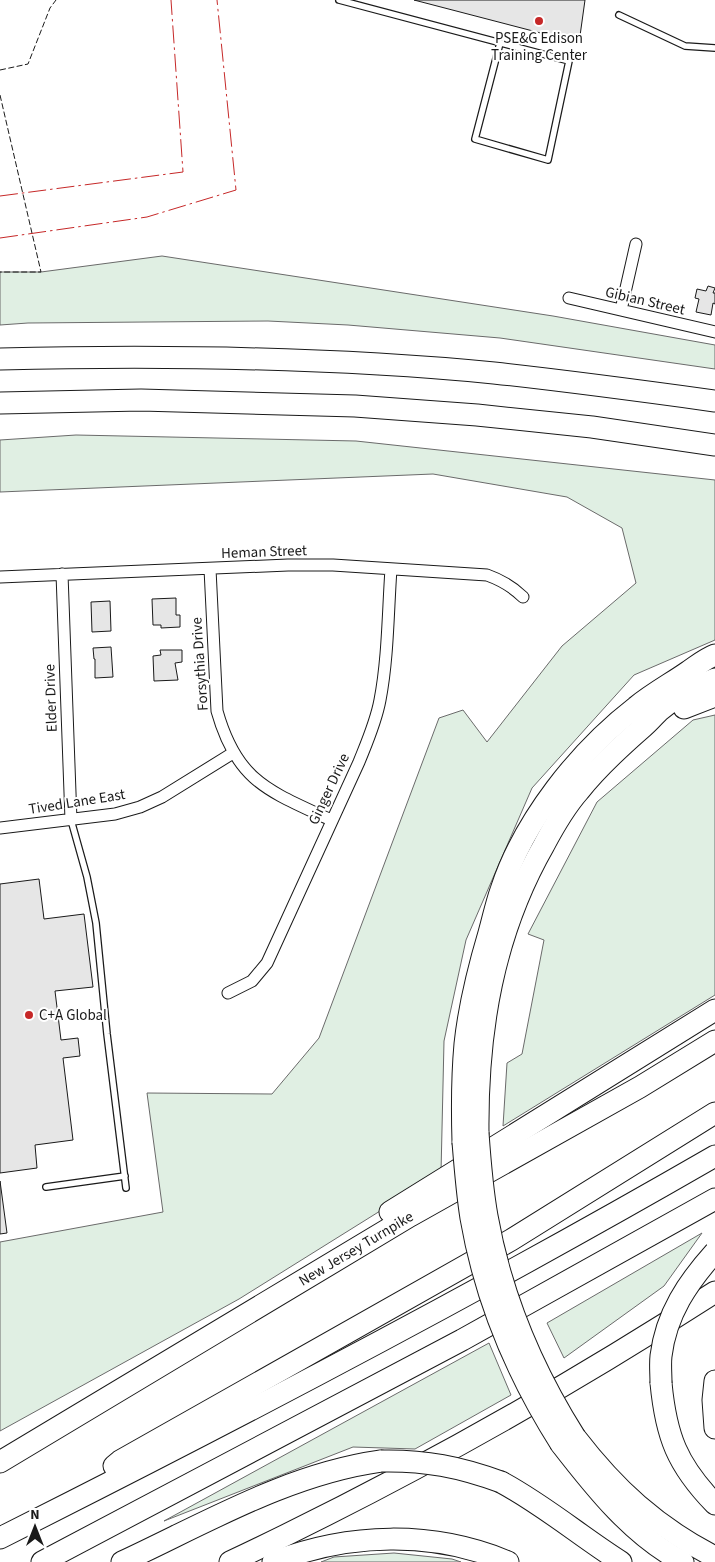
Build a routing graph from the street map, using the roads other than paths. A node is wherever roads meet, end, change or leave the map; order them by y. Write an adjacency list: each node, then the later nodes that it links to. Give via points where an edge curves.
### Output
1 (339, 0): 3 (lane)
2 (619, 15): 4 (lane, via 685,46)
3 (500, 43): 3 (lane, via 569,61 548,160 475,139)
4 (715, 48)
5 (636, 244): 7 (street)
6 (569, 298): 7 (street, Gibian Street)
7 (620, 310): 8 (street, Gibian Street)
8 (715, 332)
9 (0, 359): 10 (highway, via 244,358 372,364 504,374)
10 (715, 401)
11 (0, 403): 12 (highway, via 141,400 355,406 592,427)
12 (715, 446)
13 (210, 568): 14 (street, Heman Street, via 333,565); 15 (street, Heman Street); 24 (street, Forsythia Drive, via 217,711)
14 (391, 569): 17 (street, Heman Street, via 487,575 501,580); 26 (street, Ginger Drive, via 380,700 359,762)
15 (62, 574): 16 (street, Heman Street); 25 (street, Elder Drive)
16 (0, 577)
17 (523, 597)
18 (715, 655): 20 (highway)
19 (715, 663): 20 (highway)
20 (689, 671): 32 (highway, via 626,714 587,751 558,785 514,859 501,889 471,999 462,1088)
21 (715, 679): 23 (highway, via 660,710)
22 (715, 696): 23 (highway)
23 (644, 726): 32 (highway, via 610,756 578,792 531,867 507,927 487,1002)
24 (233, 753): 25 (street, Tived Lane East, via 140,807); 26 (street, Forsythia Drive, via 246,772 280,797)
25 (71, 820): 27 (street, Tived Lane East); 34 (lane, via 96,923)
26 (331, 820): 28 (street, Ginger Drive, via 267,963 252,981)
27 (0, 828)
28 (228, 993)
29 (715, 1010): 39 (highway, via 380,1218)
30 (715, 1041): 39 (highway, New Jersey Turnpike)
31 (715, 1113): 46 (highway, via 511,1240 120,1461)
32 (470, 1137): 43 (highway, bridge, via 505,1290)
33 (715, 1156): 46 (highway, via 443,1308)
34 (125, 1176): 35 (lane); 36 (lane)
35 (46, 1187)
36 (126, 1188)
37 (715, 1199): 49 (highway, via 462,1340)
38 (715, 1252): 45 (highway, bridge, via 678,1299 666,1329 661,1356 664,1414 672,1440 684,1467)
39 (341, 1257): 44 (highway, New Jersey Turnpike)
40 (715, 1292): 51 (highway, via 471,1438)
41 (715, 1381): 42 (highway, via 712,1400)
42 (715, 1428)
43 (568, 1440): 48 (highway, via 656,1521 687,1543); 55 (highway, via 587,1478 616,1510)
44 (0, 1462)
45 (715, 1504)
46 (65, 1506): 47 (highway)
47 (0, 1538)
48 (715, 1557)
49 (42, 1562)
50 (122, 1562): 54 (highway, bridge, via 276,1489 350,1465 381,1461 441,1464 501,1482 548,1510)
51 (230, 1562)
52 (273, 1562): 53 (highway, via 330,1545 396,1538 464,1547)
53 (508, 1562)
54 (621, 1562)
55 (683, 1562)

